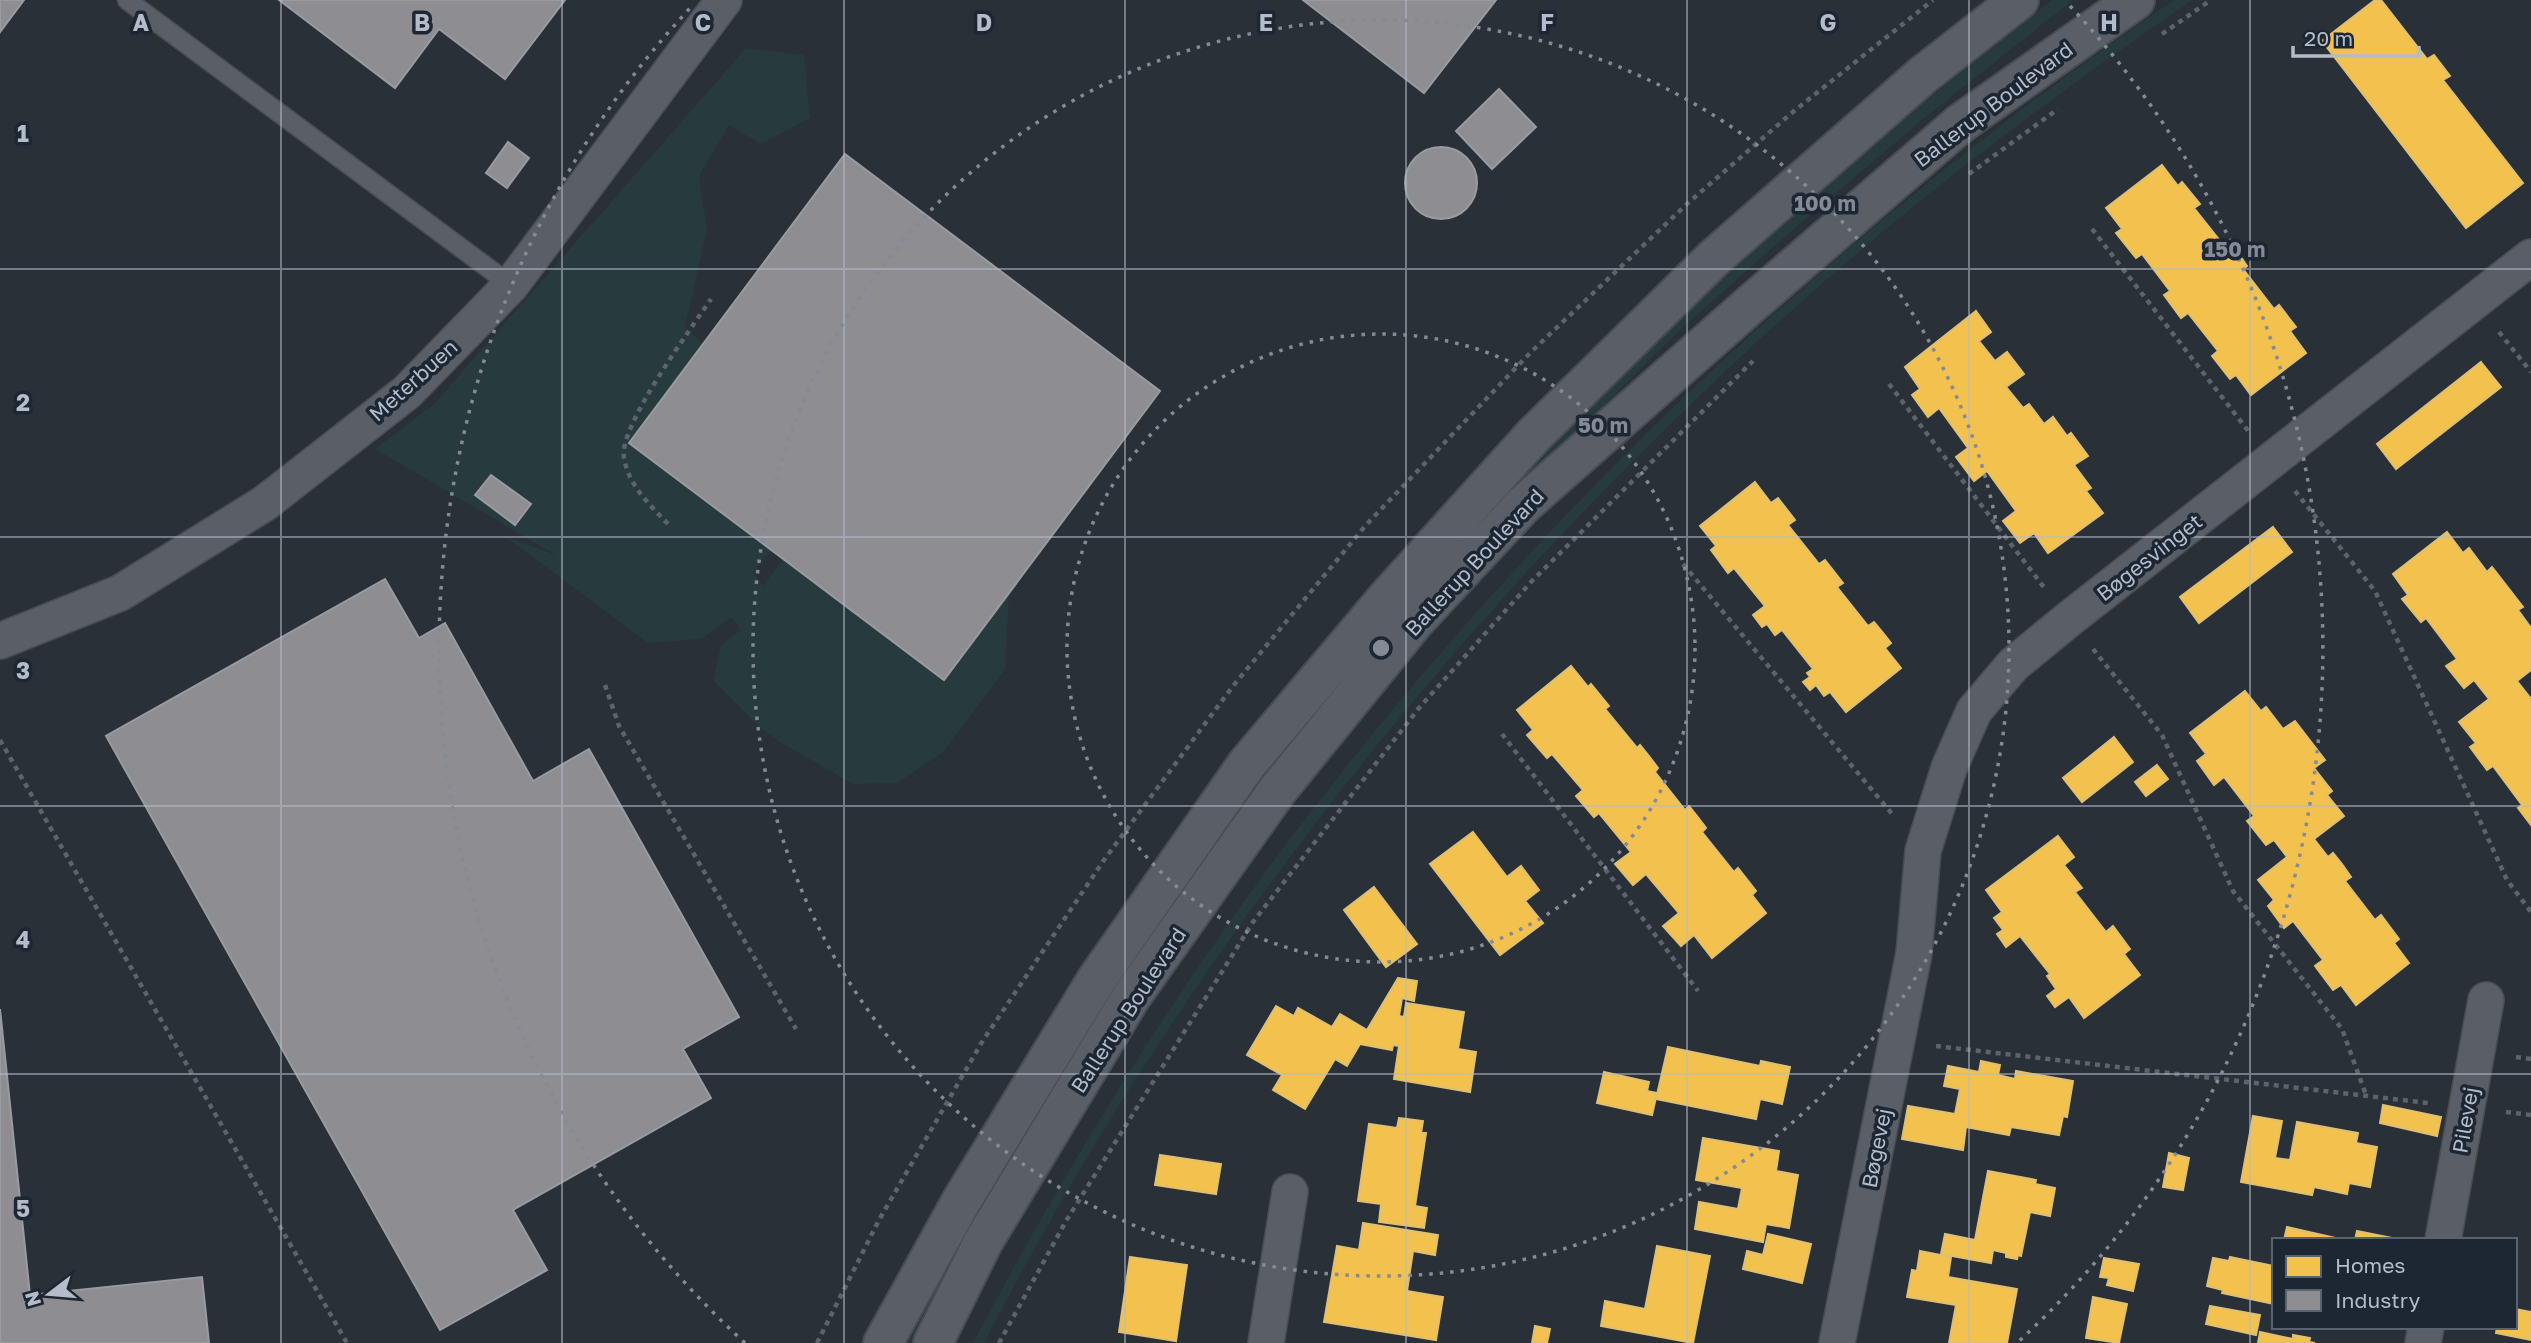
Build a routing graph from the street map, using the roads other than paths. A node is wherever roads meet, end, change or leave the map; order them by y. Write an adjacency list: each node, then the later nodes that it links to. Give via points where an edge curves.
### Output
1 (127, 0): 6 (lane)
2 (724, 0): 6 (street, Meterbuen)
3 (2019, 0): 12 (street, Ballerup Boulevard, via 1923,75 1714,258 1533,436 1386,599 1247,764 1097,979 962,1200)
4 (2135, 0): 13 (street, Ballerup Boulevard, via 1961,123 1761,295 1522,506 1415,621 1277,791 1131,997 983,1242)
5 (2531, 257): 8 (street, Bøgesvinget, via 2013,665 1974,711 1949,768 1923,851)
6 (511, 285): 7 (street, Meterbuen, via 407,392 265,503 120,593)
7 (0, 641)
8 (1914, 953): 15 (street, Bøgevej)
9 (2486, 1000): 11 (street, Pilevej)
10 (1290, 1192): 14 (street)
11 (2443, 1238)
12 (883, 1343)
13 (933, 1343)
14 (1266, 1343)
15 (1837, 1343)

